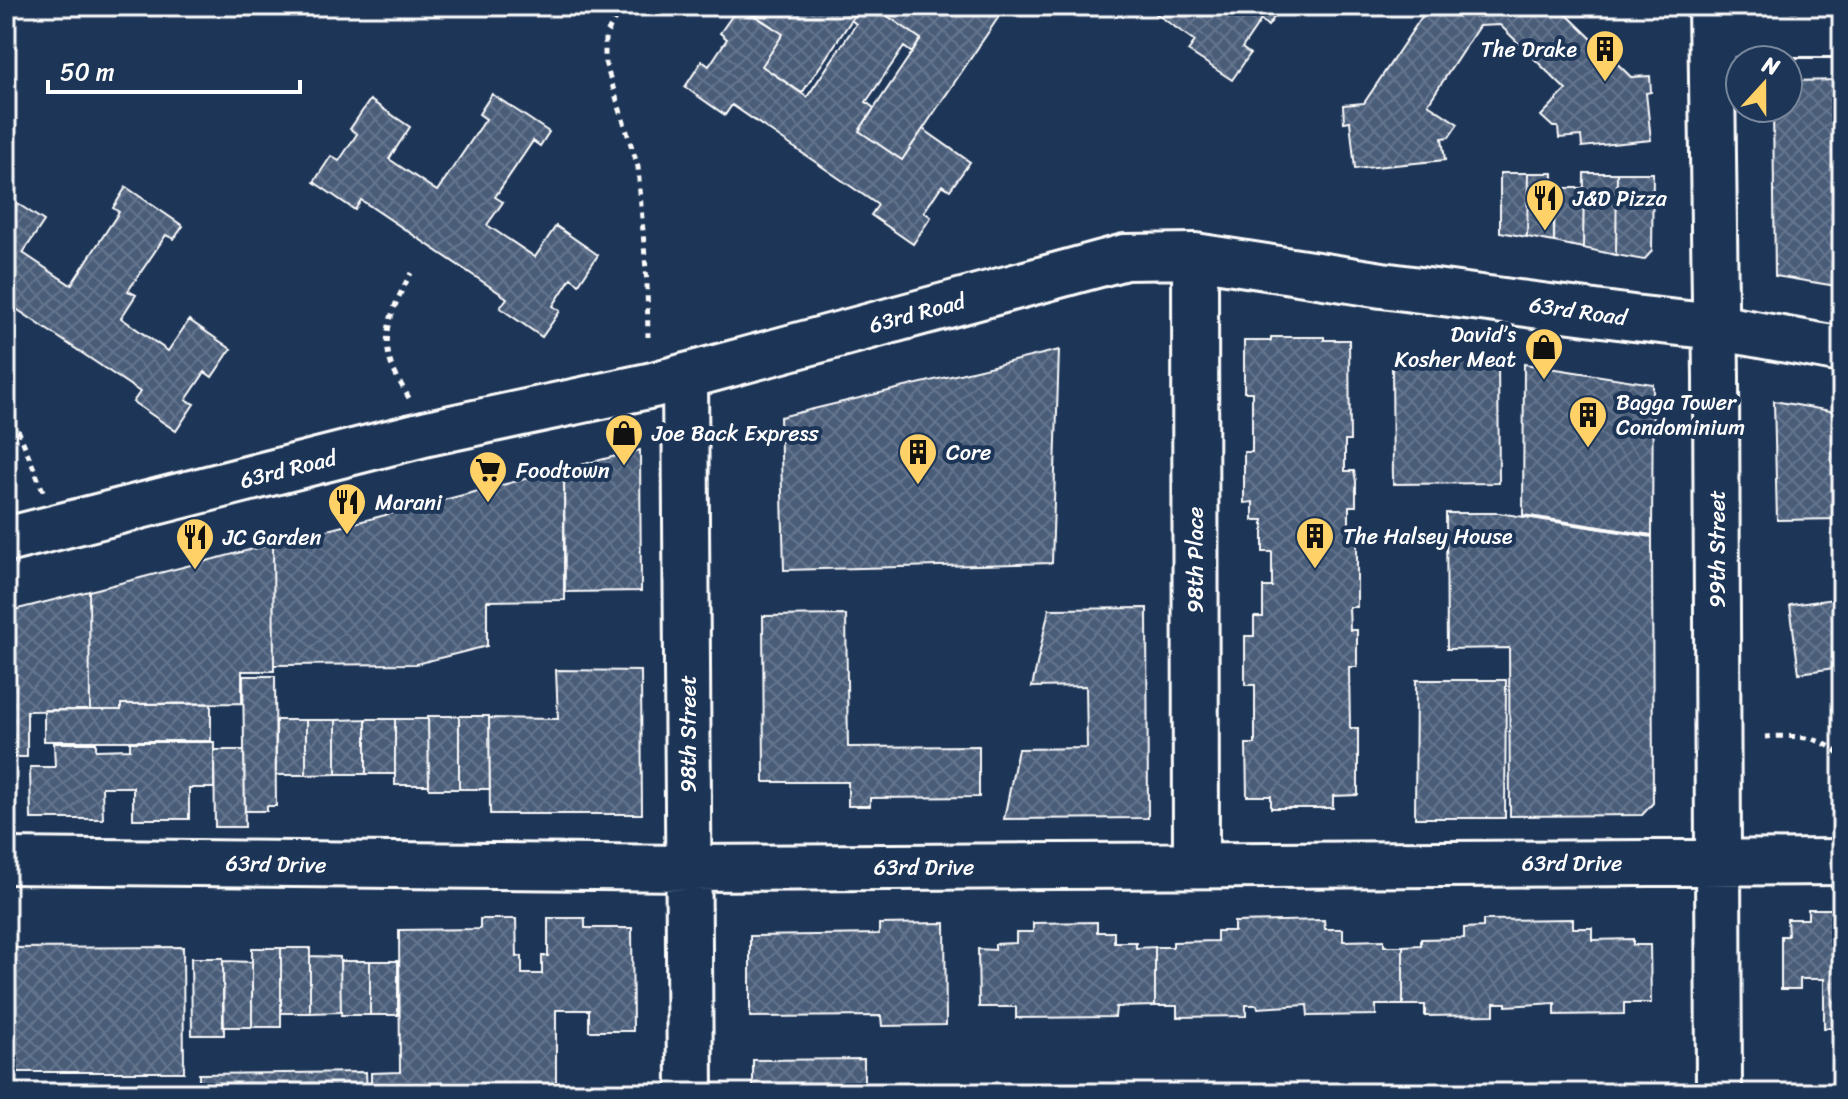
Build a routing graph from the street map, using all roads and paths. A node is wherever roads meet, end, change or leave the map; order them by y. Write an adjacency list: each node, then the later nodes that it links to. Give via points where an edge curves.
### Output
1 (622, 6): 7 (path, via 605,37 605,62 638,167)
2 (1711, 20): 3 (street); 6 (street, 99th Street)
3 (1842, 34)
4 (1195, 256): 6 (street, 63rd Road); 9 (street, 63rd Road, via 1125,257); 19 (street, 98th Place)
5 (411, 273): 10 (path, via 390,316 387,336 391,363)
6 (1716, 327): 8 (street, 63rd Road); 18 (street, 99th Street)
7 (648, 337)
8 (1842, 350)
9 (685, 376): 13 (street, 63rd Road, via 428,433); 20 (street, 98th Street)
10 (409, 398)
11 (6, 426): 12 (path, via 19,432)
12 (43, 491)
13 (6, 540)
14 (1765, 737): 15 (path, via 1797,734 1836,749)
15 (1842, 758)
16 (6, 861): 20 (street, 63rd Drive)
17 (1842, 862): 18 (street, 63rd Drive)
18 (1718, 863): 19 (street, 63rd Drive); 22 (street, 99th Street)
19 (1196, 864): 20 (street, 63rd Drive)
20 (689, 868): 21 (street, 98th Street)
21 (690, 1093)
22 (1719, 1093)

